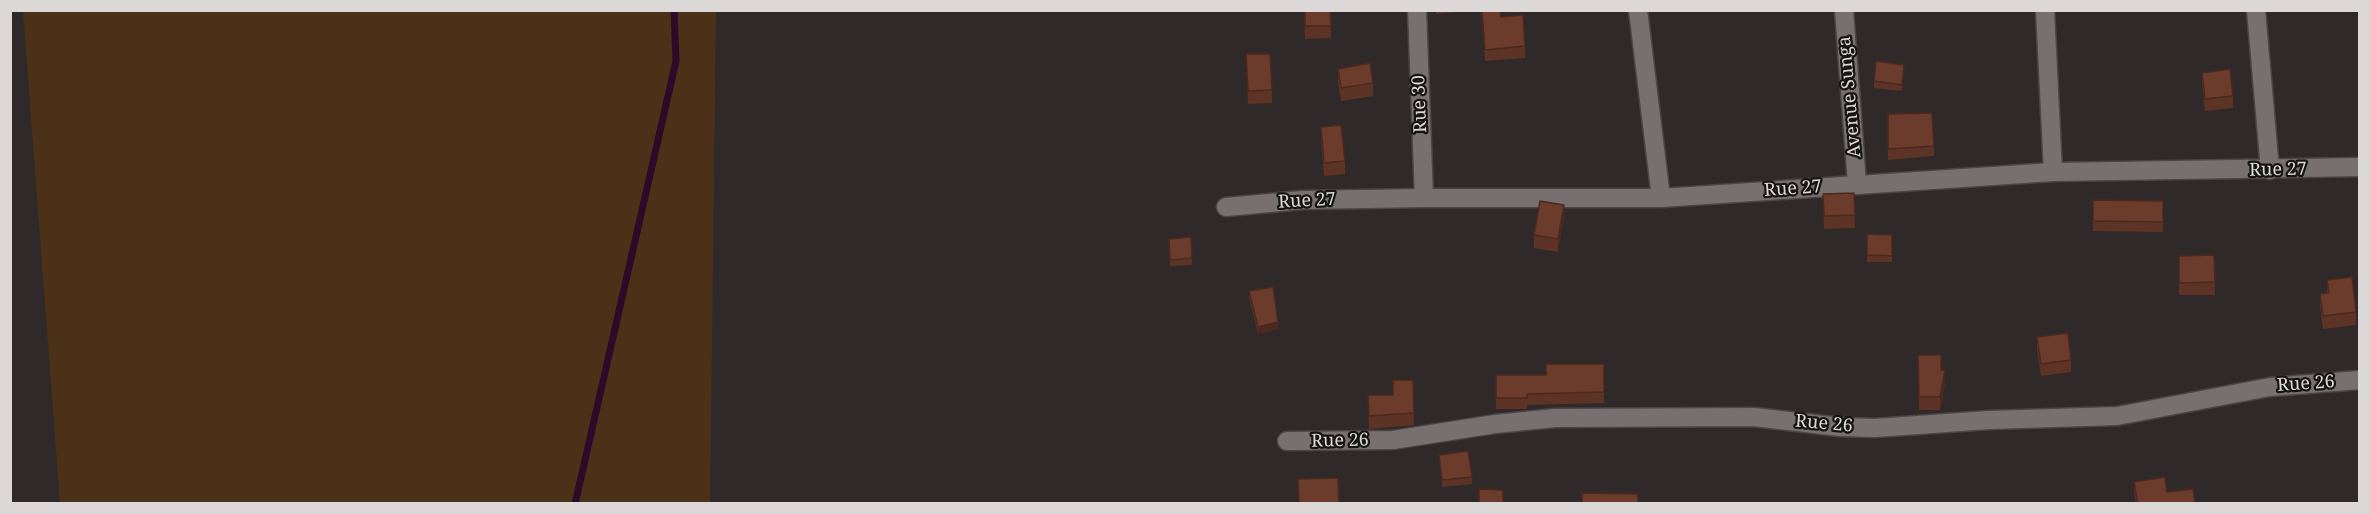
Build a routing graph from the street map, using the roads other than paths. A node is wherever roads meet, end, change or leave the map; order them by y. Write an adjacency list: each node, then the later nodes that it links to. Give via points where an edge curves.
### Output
1 (1417, 10): 10 (street, Rue 30)
2 (1638, 10): 11 (street)
3 (1844, 10): 9 (street, Avenue Sunga)
4 (2045, 10): 8 (street)
5 (2256, 10): 7 (street)
6 (2360, 167): 7 (street, Rue 27)
7 (2270, 170): 8 (street, Rue 27)
8 (2054, 172): 9 (street, Rue 27)
9 (1857, 184): 11 (street, Rue 27)
10 (1424, 198): 11 (street, Rue 27); 12 (street, Rue 27, via 1302,200)
11 (1661, 198)
12 (1226, 207)
13 (2360, 380): 14 (street, Rue 26, via 2270,387 2117,416 1875,428 1754,417 1555,418 1393,440)
14 (1287, 441)

